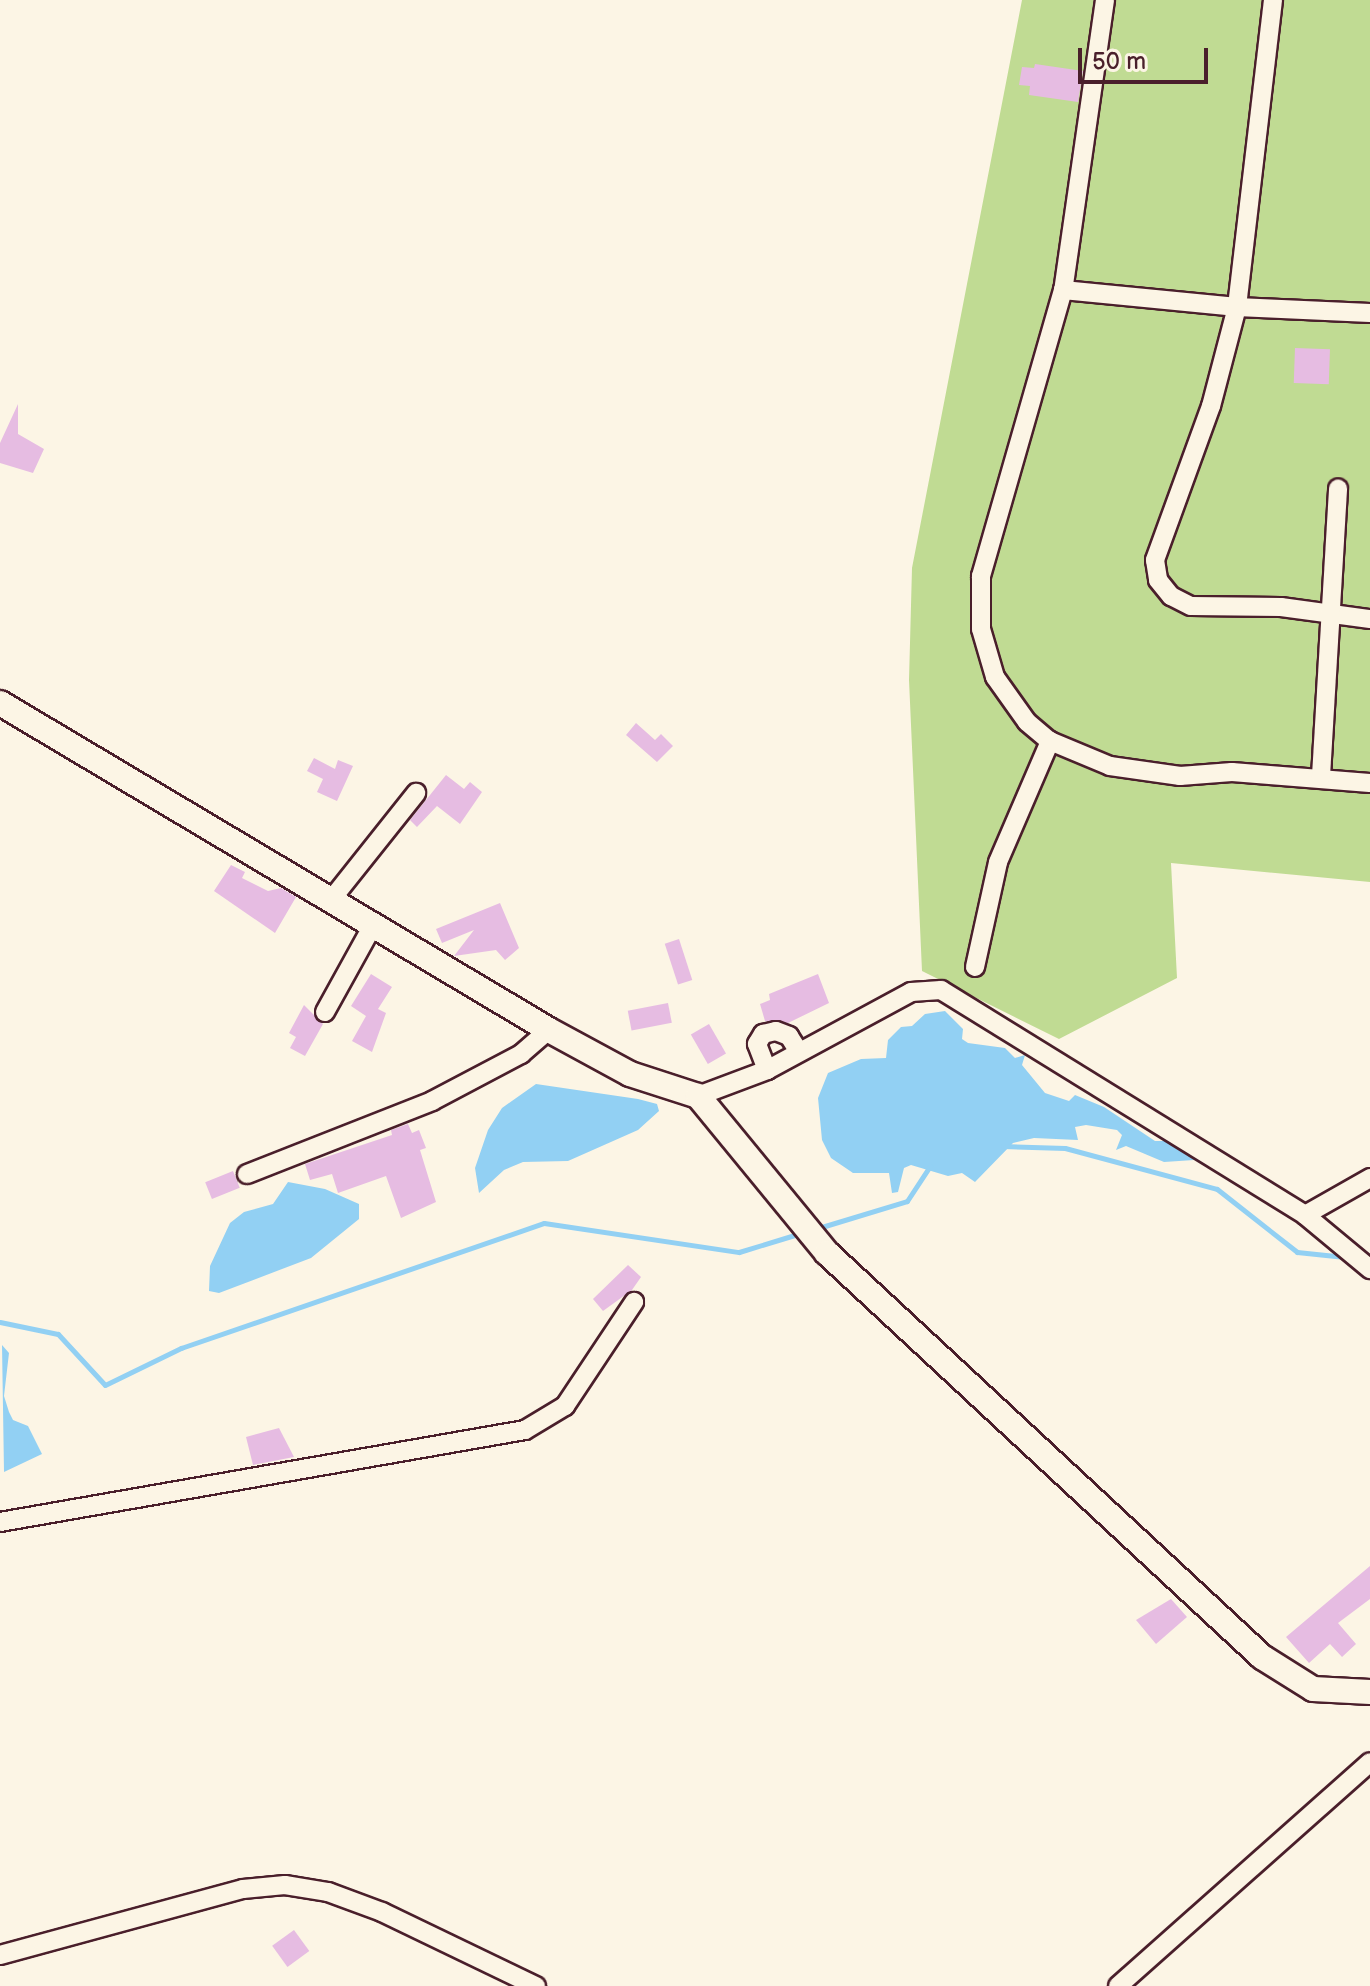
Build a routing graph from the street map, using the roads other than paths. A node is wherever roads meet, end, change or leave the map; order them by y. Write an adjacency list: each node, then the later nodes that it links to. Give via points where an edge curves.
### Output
1 (1105, 0): 3 (street)
2 (1273, 0): 4 (street)
3 (1063, 290): 4 (street); 10 (street, via 987,551 980,603 981,629 995,677 1027,722)
4 (1237, 307): 5 (street); 7 (street, via 1211,406 1158,542 1158,580 1171,596 1191,606)
5 (1370, 313)
6 (1338, 489): 7 (street)
7 (1330, 613): 8 (street); 11 (street)
8 (1370, 619)
9 (0, 703): 14 (street)
10 (1050, 741): 11 (street, via 1110,766 1145,773); 16 (street, via 998,862)
11 (1321, 776): 12 (street)
12 (1370, 783)
13 (416, 793): 14 (street)
14 (331, 900): 15 (street)
15 (373, 925): 17 (street); 18 (street)
16 (975, 967)
17 (325, 1012)
18 (549, 1030): 21 (street, via 630,1074); 22 (street, via 521,1054 432,1101)
19 (799, 1052): 20 (street); 20 (street, via 789,1036 763,1034 757,1044); 24 (street, via 911,992 941,990)
20 (767, 1070): 21 (street)
21 (702, 1102): 28 (street, via 800,1225 1262,1657 1313,1689)
22 (247, 1174)
23 (1370, 1178): 24 (street)
24 (1305, 1215): 25 (street)
25 (1370, 1269)
26 (634, 1302): 27 (street, via 565,1406 525,1430)
27 (0, 1522)
28 (1370, 1692)
29 (1370, 1762): 32 (street)
30 (0, 1955): 31 (street, via 227,1893 285,1885 328,1892 382,1912)
31 (536, 1986)
32 (1118, 1986)

